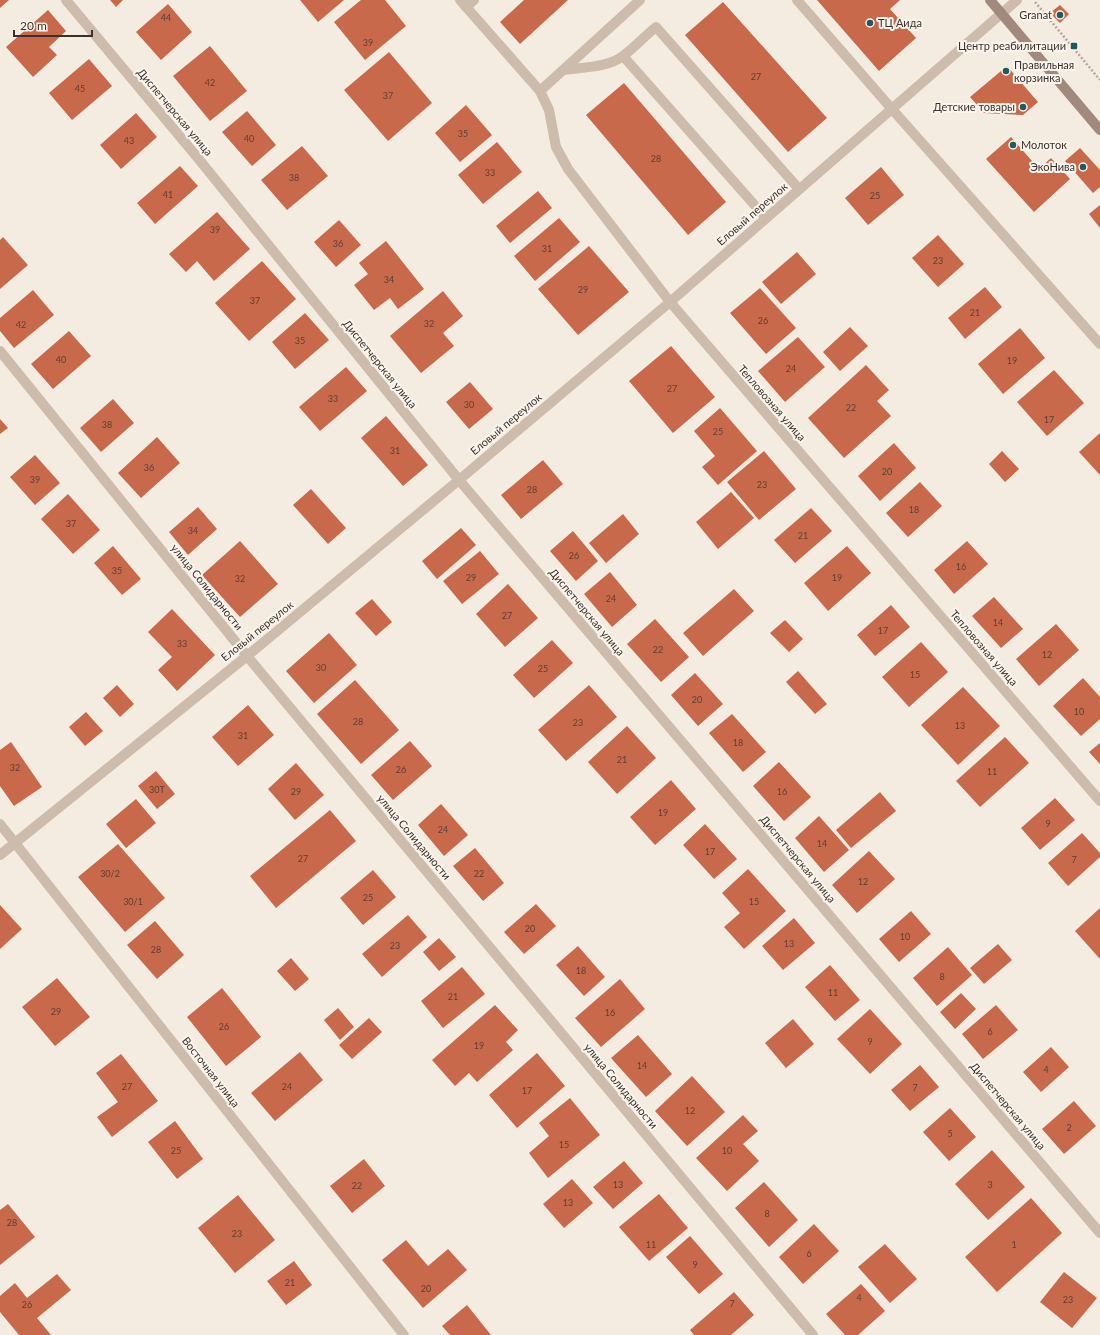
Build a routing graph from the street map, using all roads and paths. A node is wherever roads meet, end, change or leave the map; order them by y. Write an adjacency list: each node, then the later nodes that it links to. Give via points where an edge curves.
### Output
1 (66, 0): 21 (street, Диспетчерская улица)
2 (474, 0): 8 (street)
3 (640, 0): 11 (street)
4 (796, 0): 14 (street)
5 (990, 0): 9 (street)
6 (1018, 0): 9 (street, Еловый переулок)
7 (1034, 0): 12 (path)
8 (463, 4): 13 (street, Тепловозная улица)
9 (1002, 14): 14 (street, Еловый переулок); 15 (street)
10 (623, 56): 11 (street, via 602,65); 16 (street, via 656,26); 17 (street)
11 (564, 70): 13 (street)
12 (1100, 80)
13 (540, 91): 18 (street, Тепловозная улица, via 549,110 556,147 568,170)
14 (892, 108): 16 (street, Еловый переулок); 19 (street)
15 (1100, 130)
16 (799, 189): 17 (street, Еловый переулок)
17 (766, 218): 18 (street, Еловый переулок)
18 (670, 302): 21 (street, Еловый переулок); 23 (street, Тепловозная улица)
19 (1100, 344)
20 (0, 351): 22 (street, улица Солидарности)
21 (459, 480): 22 (street, Еловый переулок); 27 (street, Диспетчерская улица)
22 (247, 656): 25 (street, Еловый переулок); 29 (street, улица Солидарности)
23 (1100, 802)
24 (0, 824): 25 (street, Восточная улица)
25 (15, 843): 26 (street, Еловый переулок); 28 (street, Восточная улица)
26 (0, 854)
27 (1100, 1232)
28 (404, 1335)
29 (813, 1335)

